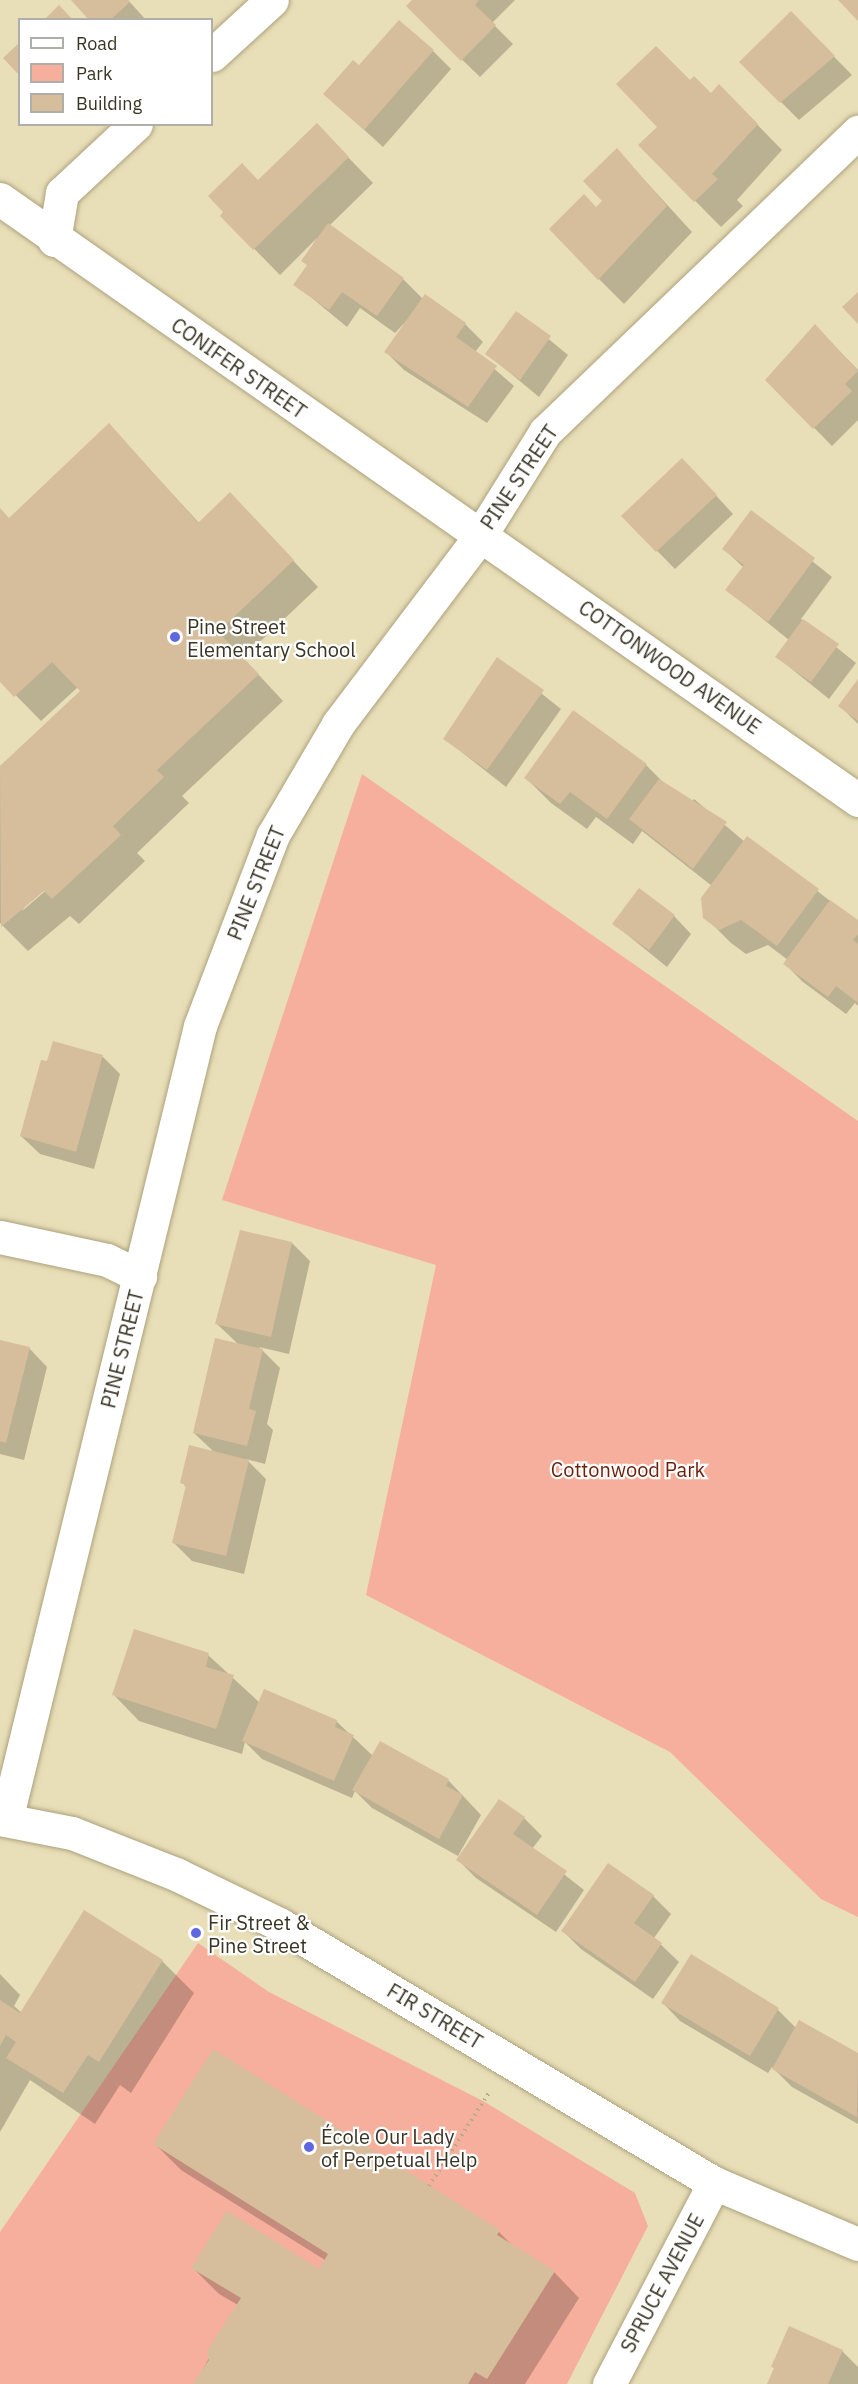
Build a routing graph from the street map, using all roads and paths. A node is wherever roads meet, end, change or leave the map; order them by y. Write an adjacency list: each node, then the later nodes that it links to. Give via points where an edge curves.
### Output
1 (272, 0): 2 (street)
2 (213, 54)
3 (134, 126): 6 (street, via 62,193)
4 (858, 132): 7 (street, PINE STREET, via 545,432)
5 (0, 199): 6 (street, CONIFER STREET)
6 (54, 240): 7 (street, CONIFER STREET)
7 (480, 536): 8 (street, COTTONWOOD AVENUE); 10 (street, PINE STREET, via 338,724 273,835 200,1026)
8 (858, 800)
9 (0, 1237): 10 (street, via 107,1260)
10 (140, 1276): 11 (street, PINE STREET)
11 (3, 1819): 13 (street, FIR STREET, via 72,1833 178,1875 279,1923)
12 (489, 2093): 14 (path)
13 (714, 2183): 15 (street, FIR STREET); 16 (street, SPRUCE AVENUE)
14 (429, 2186)
15 (858, 2244)
16 (609, 2384)

